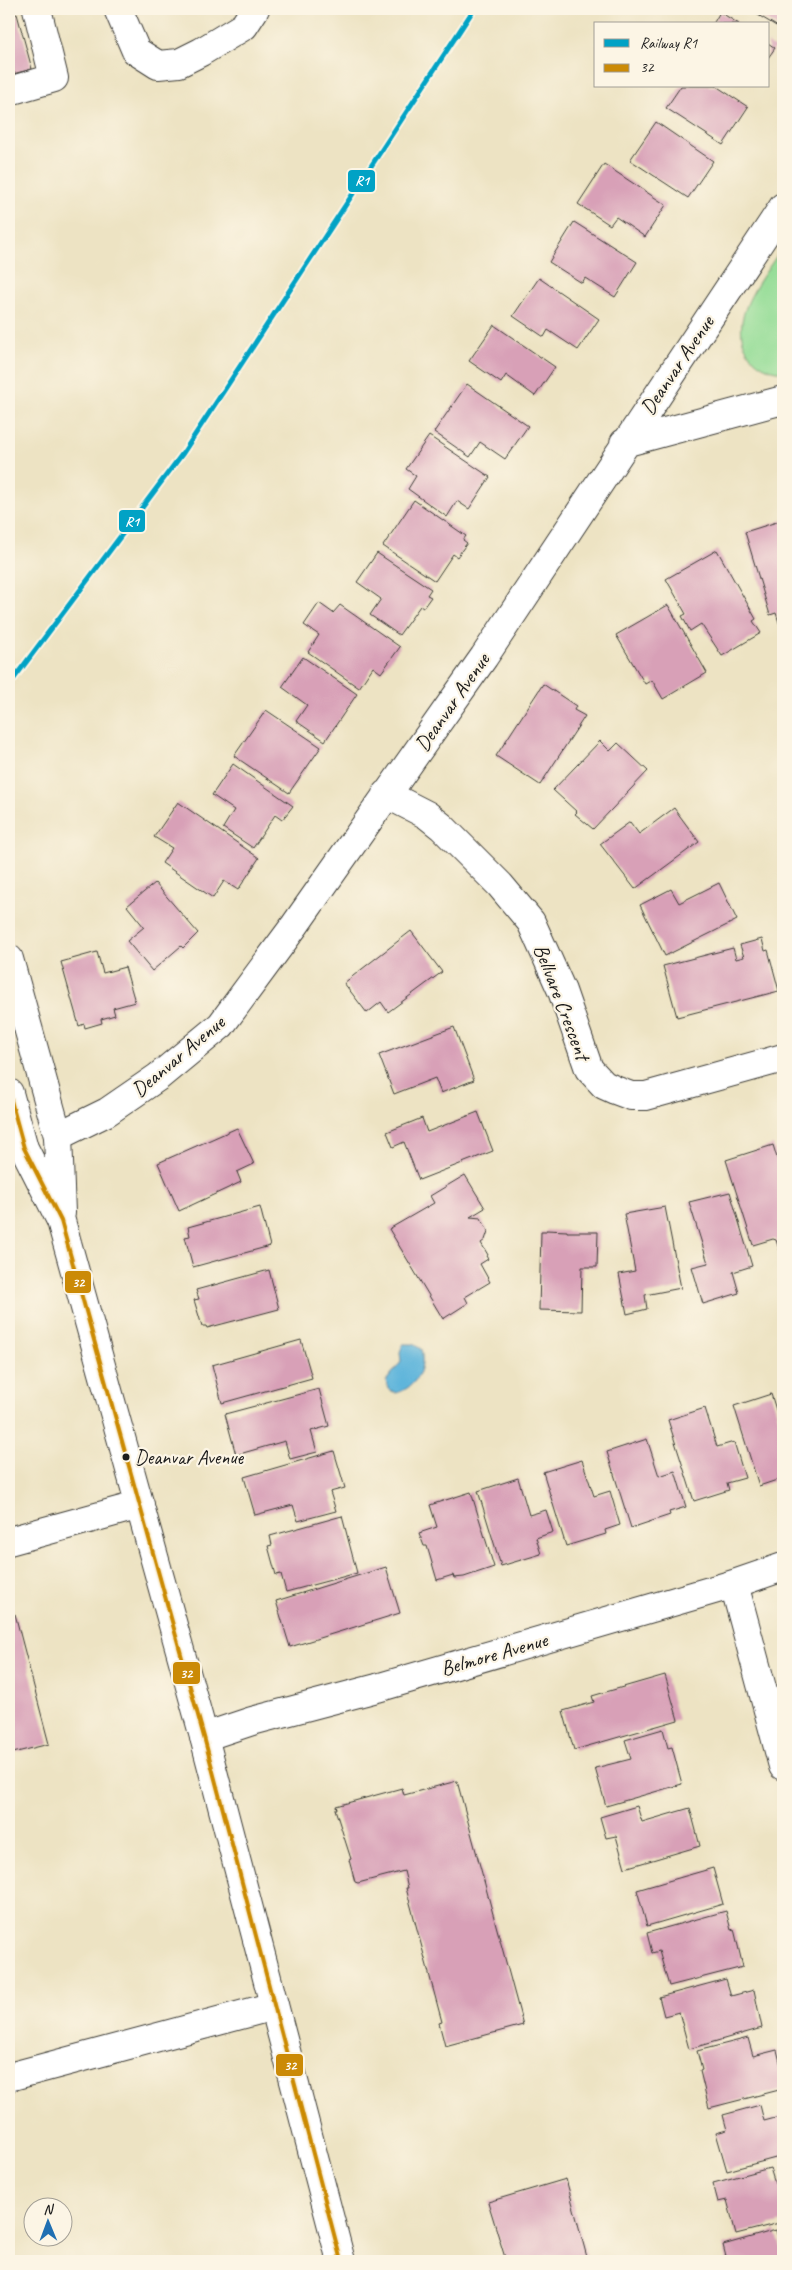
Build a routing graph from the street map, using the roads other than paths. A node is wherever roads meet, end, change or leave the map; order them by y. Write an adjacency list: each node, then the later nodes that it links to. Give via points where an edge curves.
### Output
1 (37, 9): 4 (street, via 54,78)
2 (118, 9): 3 (street, via 136,51 158,65 179,63 201,52 244,26)
3 (255, 9)
4 (9, 91)
5 (783, 207): 7 (street, Deanvar Avenue)
6 (783, 400): 7 (street)
7 (624, 443): 8 (street, Deanvar Avenue, via 484,657)
8 (386, 794): 10 (street, Bellvare Crescent, via 427,815 442,827 500,885 531,922 562,991 589,1069 604,1085 631,1096 646,1096); 12 (street, Deanvar Avenue, via 221,1025 158,1077 107,1112)
9 (9, 958): 12 (street)
10 (783, 1058)
11 (9, 1093): 13 (street, via 24,1148)
12 (58, 1136): 13 (street)
13 (61, 1221): 14 (street)
14 (140, 1505): 15 (street); 18 (street)
15 (9, 1541)
16 (783, 1567): 17 (street, Belmore Avenue)
17 (734, 1584): 18 (street, Belmore Avenue); 19 (street)
18 (204, 1737): 20 (street)
19 (783, 1766)
20 (274, 2006): 21 (street); 22 (street)
21 (9, 2077)
22 (341, 2261)

